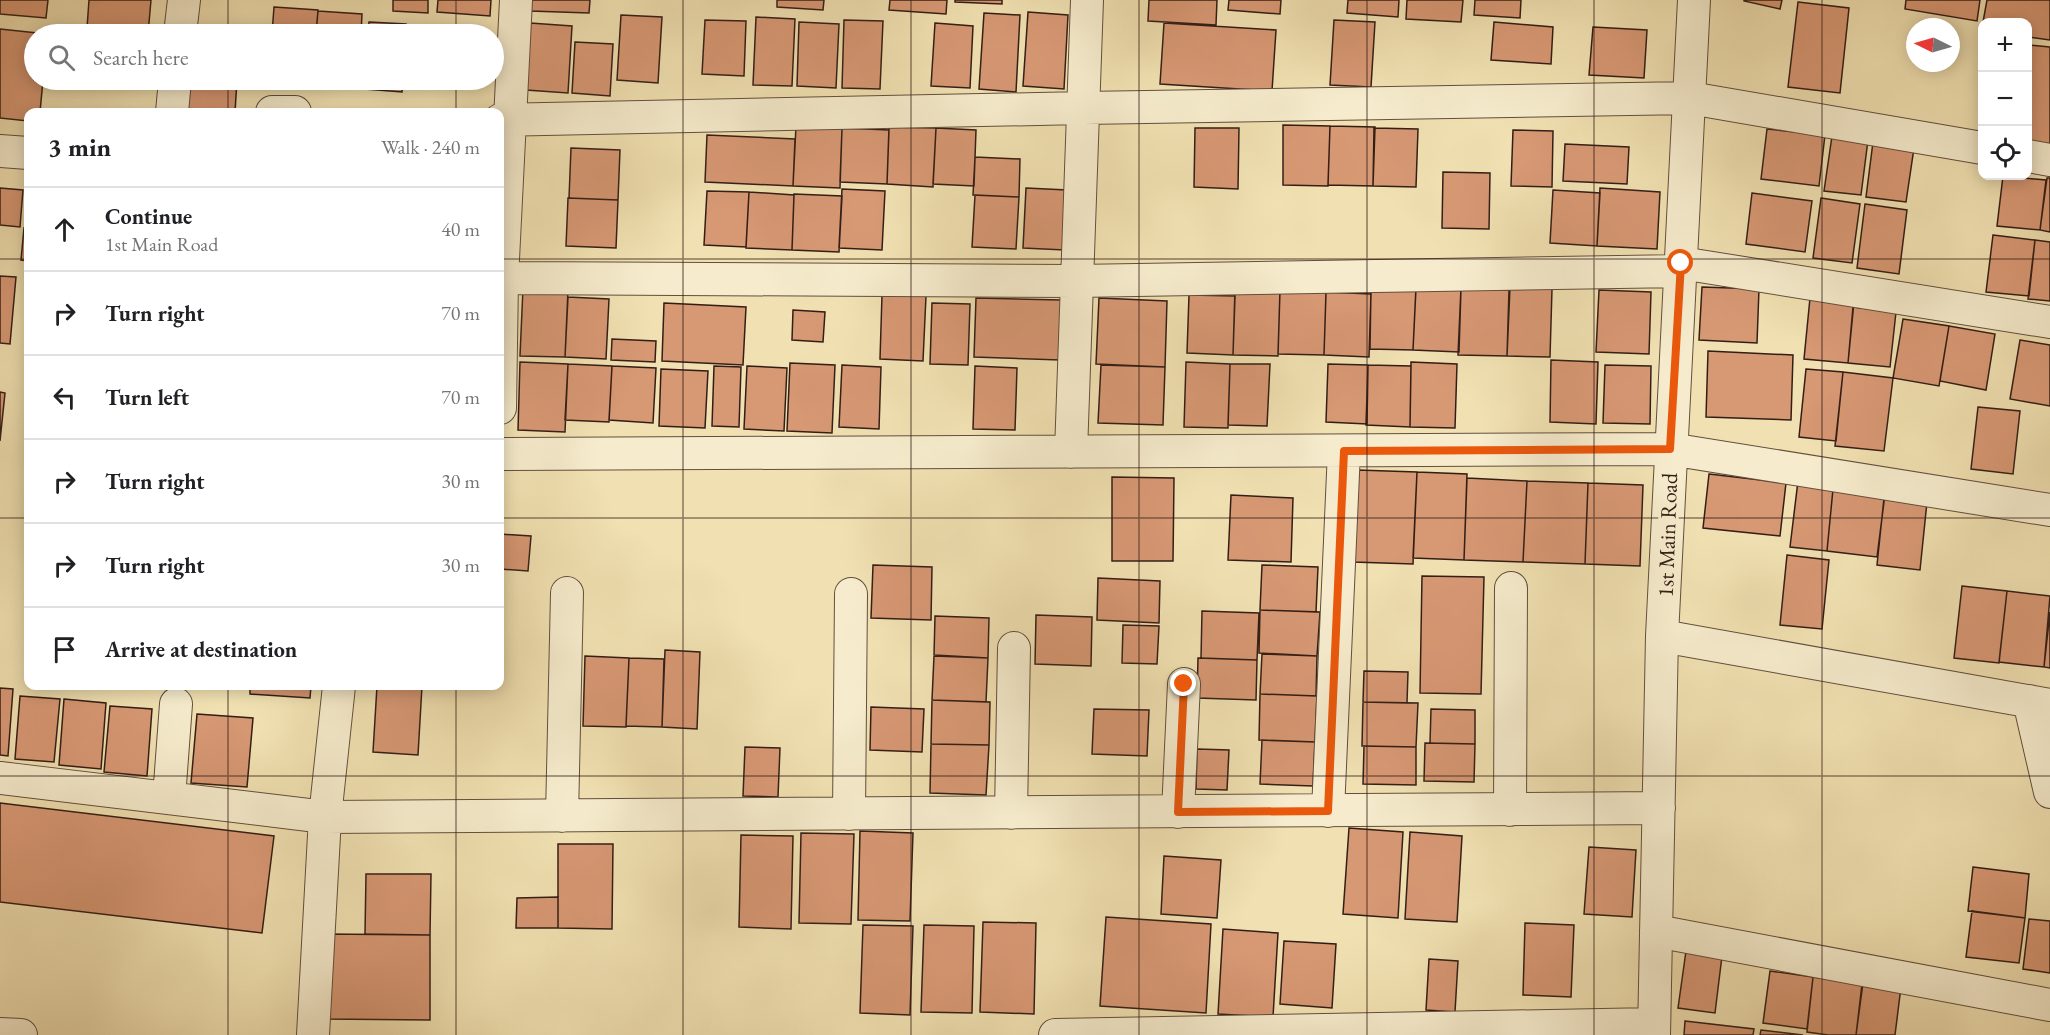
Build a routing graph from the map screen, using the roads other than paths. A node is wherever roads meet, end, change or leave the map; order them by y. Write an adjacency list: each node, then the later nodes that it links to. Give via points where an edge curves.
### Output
1 (184, 0): 5 (street)
2 (516, 0): 10 (street)
3 (1087, 0): 9 (street)
4 (1694, 0): 7 (street, 1st Main Road)
5 (181, 24)
6 (174, 90): 8 (street)
7 (1690, 98): 9 (street); 11 (street); 17 (street, 1st Main Road)
8 (172, 108)
9 (1083, 108): 10 (street); 19 (street)
10 (505, 120): 15 (street)
11 (1978, 147)
12 (0, 151): 13 (street)
13 (24, 153)
14 (2032, 157): 16 (street)
15 (504, 160)
16 (2050, 160)
17 (1681, 267): 19 (street); 20 (street); 21 (street, 1st Main Road)
18 (504, 279): 19 (street)
19 (1076, 280): 23 (street)
20 (2050, 322)
21 (1670, 449): 22 (street); 25 (street); 29 (street, 1st Main Road)
22 (1344, 451): 23 (street); 40 (street)
23 (1071, 452): 24 (street)
24 (504, 454)
25 (2050, 510)
26 (1511, 588): 39 (street)
27 (567, 593): 44 (street)
28 (851, 594): 43 (street)
29 (1662, 636): 33 (street); 38 (street, 1st Main Road)
30 (1014, 648): 42 (street)
31 (1184, 684): 41 (street)
32 (339, 690): 45 (street)
33 (2039, 703): 36 (street)
34 (176, 704): 37 (street)
35 (0, 778): 37 (street)
36 (2050, 792)
37 (169, 798): 45 (street)
38 (1659, 808): 39 (street); 46 (street, 1st Main Road)
39 (1510, 810): 40 (street)
40 (1328, 811): 41 (street)
41 (1178, 812): 42 (street)
42 (1011, 813): 43 (street)
43 (849, 814): 44 (street)
44 (562, 816): 45 (street)
45 (326, 817): 51 (street)
46 (1656, 931): 47 (street); 48 (street, 1st Main Road)
47 (2050, 1005)
48 (1654, 1030): 52 (street)
49 (0, 1034): 50 (street)
50 (21, 1035)
51 (313, 1035)
52 (1055, 1035)

